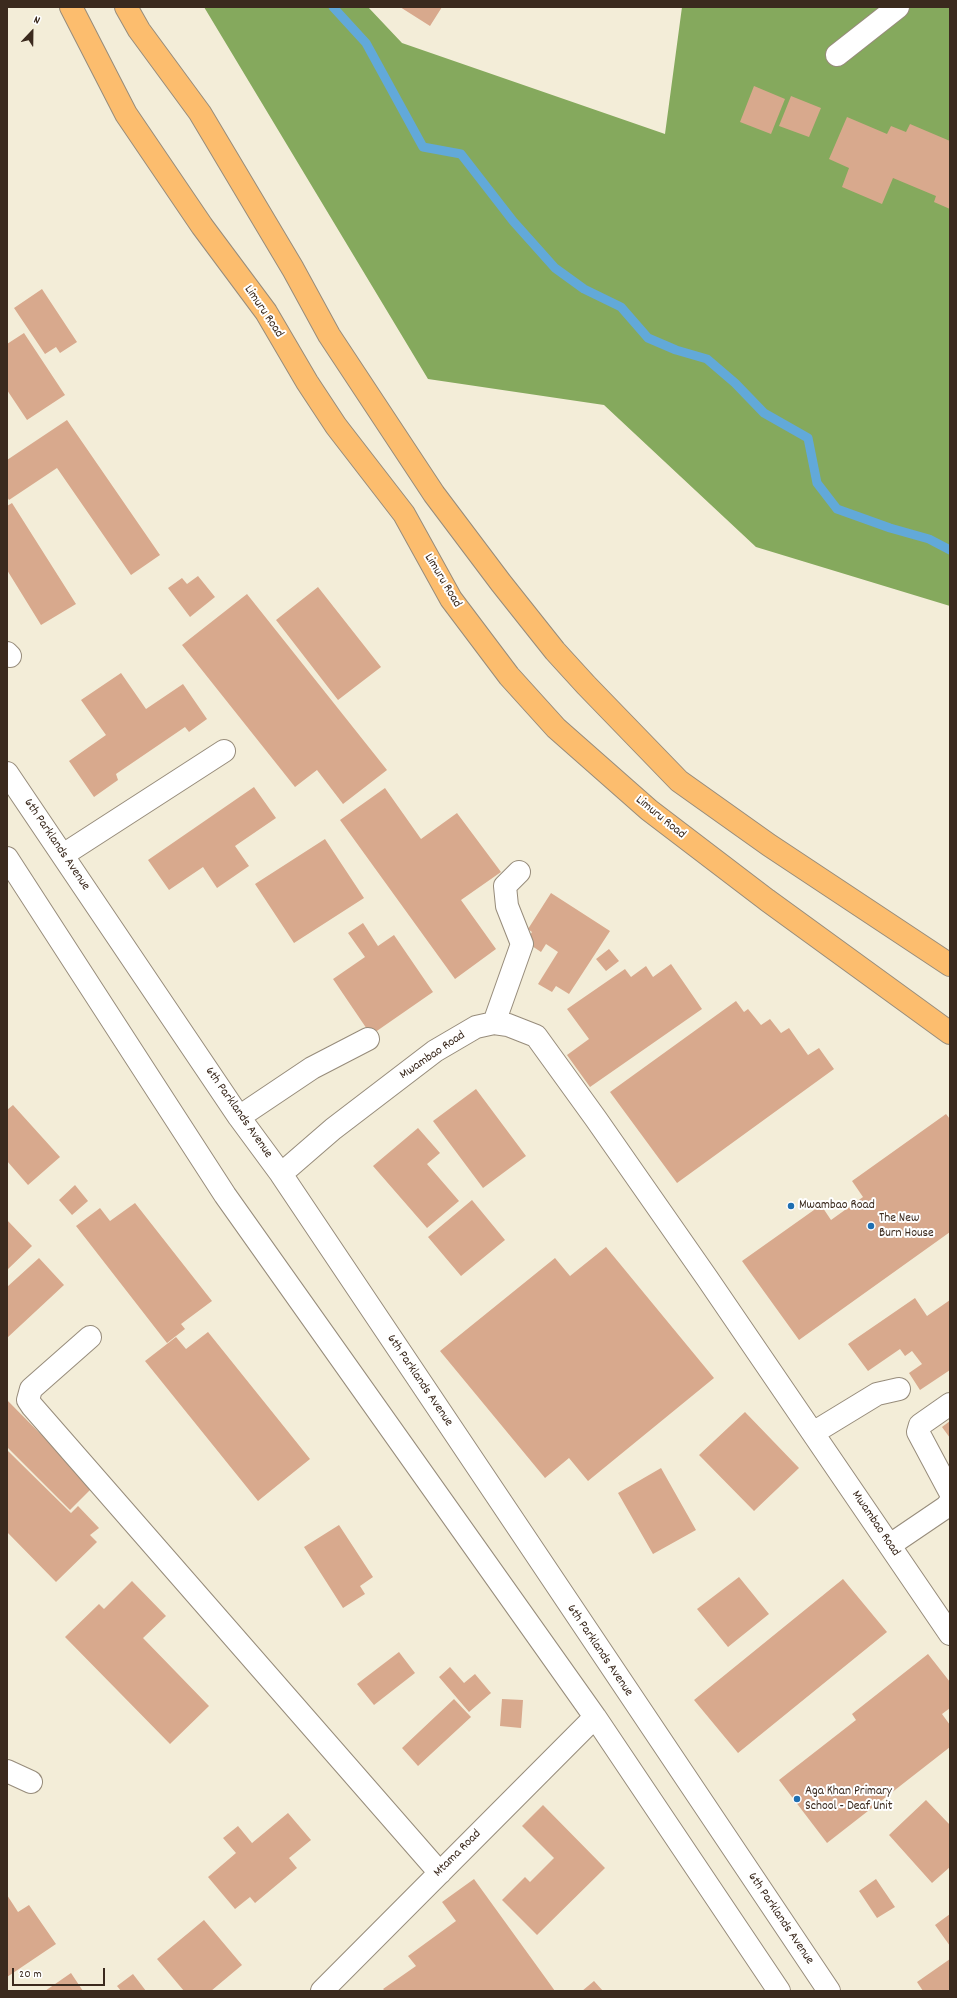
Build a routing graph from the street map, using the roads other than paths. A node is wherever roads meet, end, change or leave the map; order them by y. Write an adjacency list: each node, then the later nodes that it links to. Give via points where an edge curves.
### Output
1 (71, 7): 12 (main road, Limuru Road, via 126,114 202,226 266,312 336,426 404,514 451,599 509,676 556,728 649,810 767,900)
2 (126, 7): 10 (main road, via 139,30 200,113 293,269 328,335 434,494 555,651 679,780 769,845)
3 (898, 7): 4 (street)
4 (837, 55)
5 (224, 751): 7 (street)
6 (7, 773): 7 (street, 6th Parklands Avenue)
7 (64, 855): 14 (street, 6th Parklands Avenue)
8 (7, 858): 24 (street, via 224,1195)
9 (519, 872): 11 (street, via 505,886 506,906 522,944)
10 (950, 965)
11 (494, 1022): 15 (street, Mwambao Road, via 476,1027 435,1051 333,1129); 19 (street, Mwambao Road, via 536,1036 601,1125)
12 (950, 1033)
13 (368, 1039): 14 (street, via 312,1068)
14 (239, 1117): 15 (street, 6th Parklands Avenue)
15 (281, 1174): 30 (street, 6th Parklands Avenue)
16 (90, 1337): 27 (street, via 31,1389 28,1400)
17 (899, 1390): 19 (street, via 877,1394)
18 (950, 1404): 20 (street, via 920,1425 918,1432)
19 (813, 1433): 22 (street, Mwambao Road)
20 (950, 1492)
21 (950, 1502): 22 (street)
22 (890, 1545): 23 (street, Mwambao Road)
23 (950, 1634)
24 (595, 1717): 27 (street, Mtama Road); 29 (street)
25 (7, 1771): 26 (street)
26 (30, 1782)
27 (440, 1873): 28 (street, Mtama Road)
28 (322, 1991)
29 (779, 1991)
30 (829, 1991)

